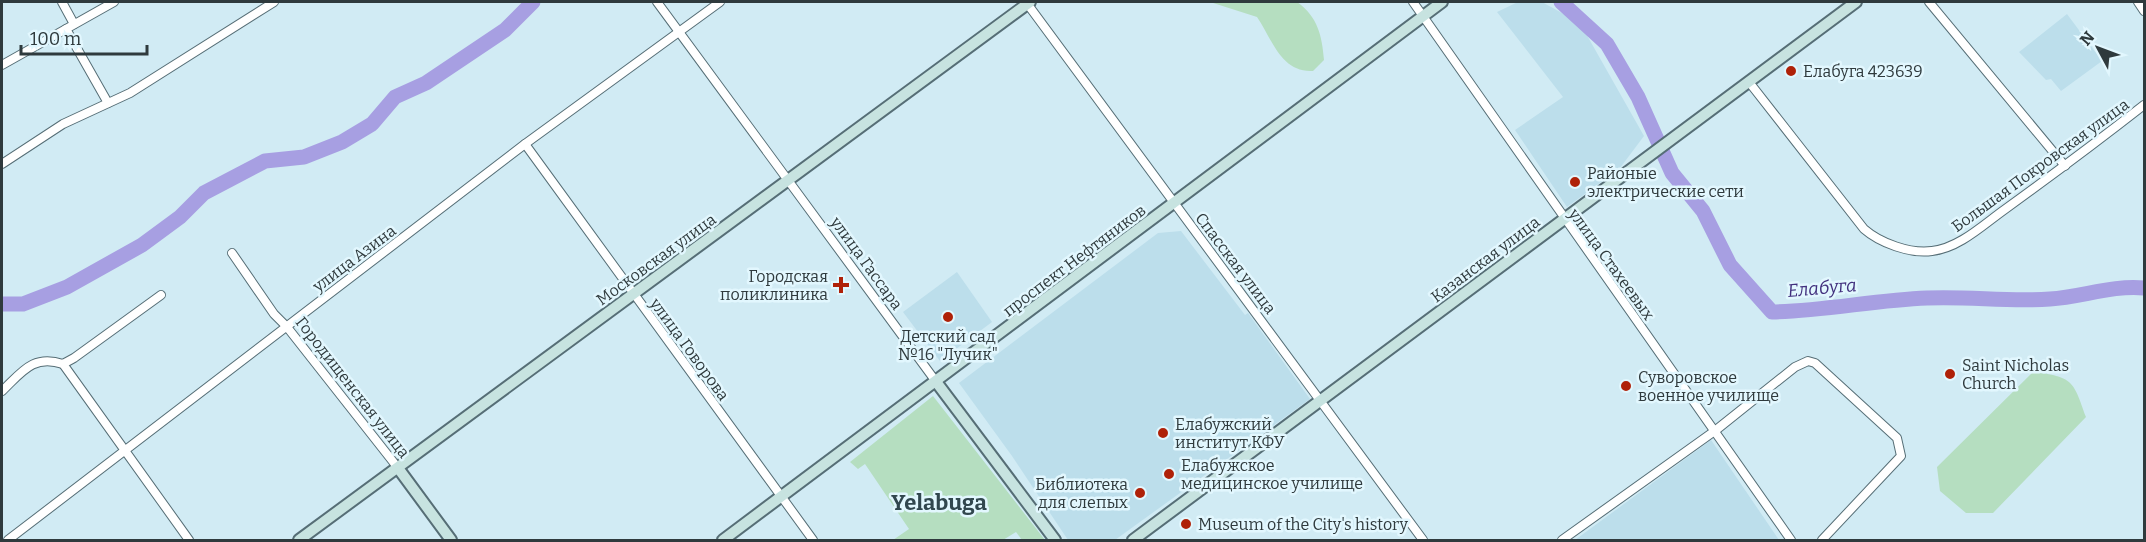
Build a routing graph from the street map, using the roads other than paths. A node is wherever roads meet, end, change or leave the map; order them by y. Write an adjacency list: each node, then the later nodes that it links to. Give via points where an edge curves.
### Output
1 (62, 2): 14 (street)
2 (114, 2): 14 (street)
3 (274, 2): 19 (street)
4 (657, 2): 16 (street, улица Гассара)
5 (720, 2): 16 (street, улица Азина)
6 (1028, 2): 24 (main road, Московская улица); 25 (street, Спасская улица)
7 (1413, 2): 13 (street, улица Стахеевых)
8 (1442, 2): 13 (main road, проспект Нефтяников)
9 (1856, 2): 18 (main road, Казанская улица)
10 (1929, 2): 23 (street)
11 (2138, 2): 12 (street)
12 (2145, 11)
13 (1423, 15): 25 (main road, проспект Нефтяников); 26 (street, улица Стахеевых)
14 (74, 24): 15 (street)
15 (66, 29): 17 (street); 19 (street)
16 (680, 31): 21 (street, улица Азина); 24 (street, улица Гассара)
17 (2, 64)
18 (1749, 82): 23 (street, Большая Покровская улица, via 1871,235 1891,244 1922,251 1950,245); 26 (main road, Казанская улица)
19 (108, 103): 22 (street, via 63,124)
20 (2145, 105): 23 (street, Большая Покровская улица)
21 (525, 144): 28 (street, улица Говорова); 30 (street, улица Азина)
22 (2, 164)
23 (2065, 166)
24 (788, 180): 28 (main road, Московская улица); 32 (street, улица Гассара)
25 (1174, 203): 32 (main road, проспект Нефтяников); 34 (street, Спасская улица)
26 (1563, 219): 34 (main road, Казанская улица); 35 (street, улица Стахеевых)
27 (232, 253): 30 (street, Городищенская улица)
28 (633, 294): 37 (main road, Московская улица); 38 (street, улица Говорова)
29 (161, 296): 31 (street)
30 (287, 327): 36 (street, улица Азина); 37 (street, Городищенская улица)
31 (63, 364): 33 (street, via 49,359 38,362); 36 (street)
32 (937, 383): 38 (main road, проспект Нефтяников); 45 (main road, улица Гассара)
33 (2, 391)
34 (1321, 400): 46 (main road, Казанская улица); 47 (street, Спасская улица)
35 (1716, 430): 48 (street); 49 (street, улица Стахеевых); 50 (street, via 1808,361 1815,363 1897,438 1901,456)
36 (127, 451): 39 (street, улица Азина); 40 (street)
37 (398, 468): 41 (main road, Московская улица); 42 (main road, Городищенская улица)
38 (782, 497): 43 (main road, проспект Нефтяников); 44 (street, улица Говорова)
39 (8, 540)
40 (189, 540)
41 (299, 540)
42 (451, 540)
43 (723, 540)
44 (813, 540)
45 (1055, 540)
46 (1133, 540)
47 (1423, 540)
48 (1562, 540)
49 (1791, 540)
50 (1822, 540)

